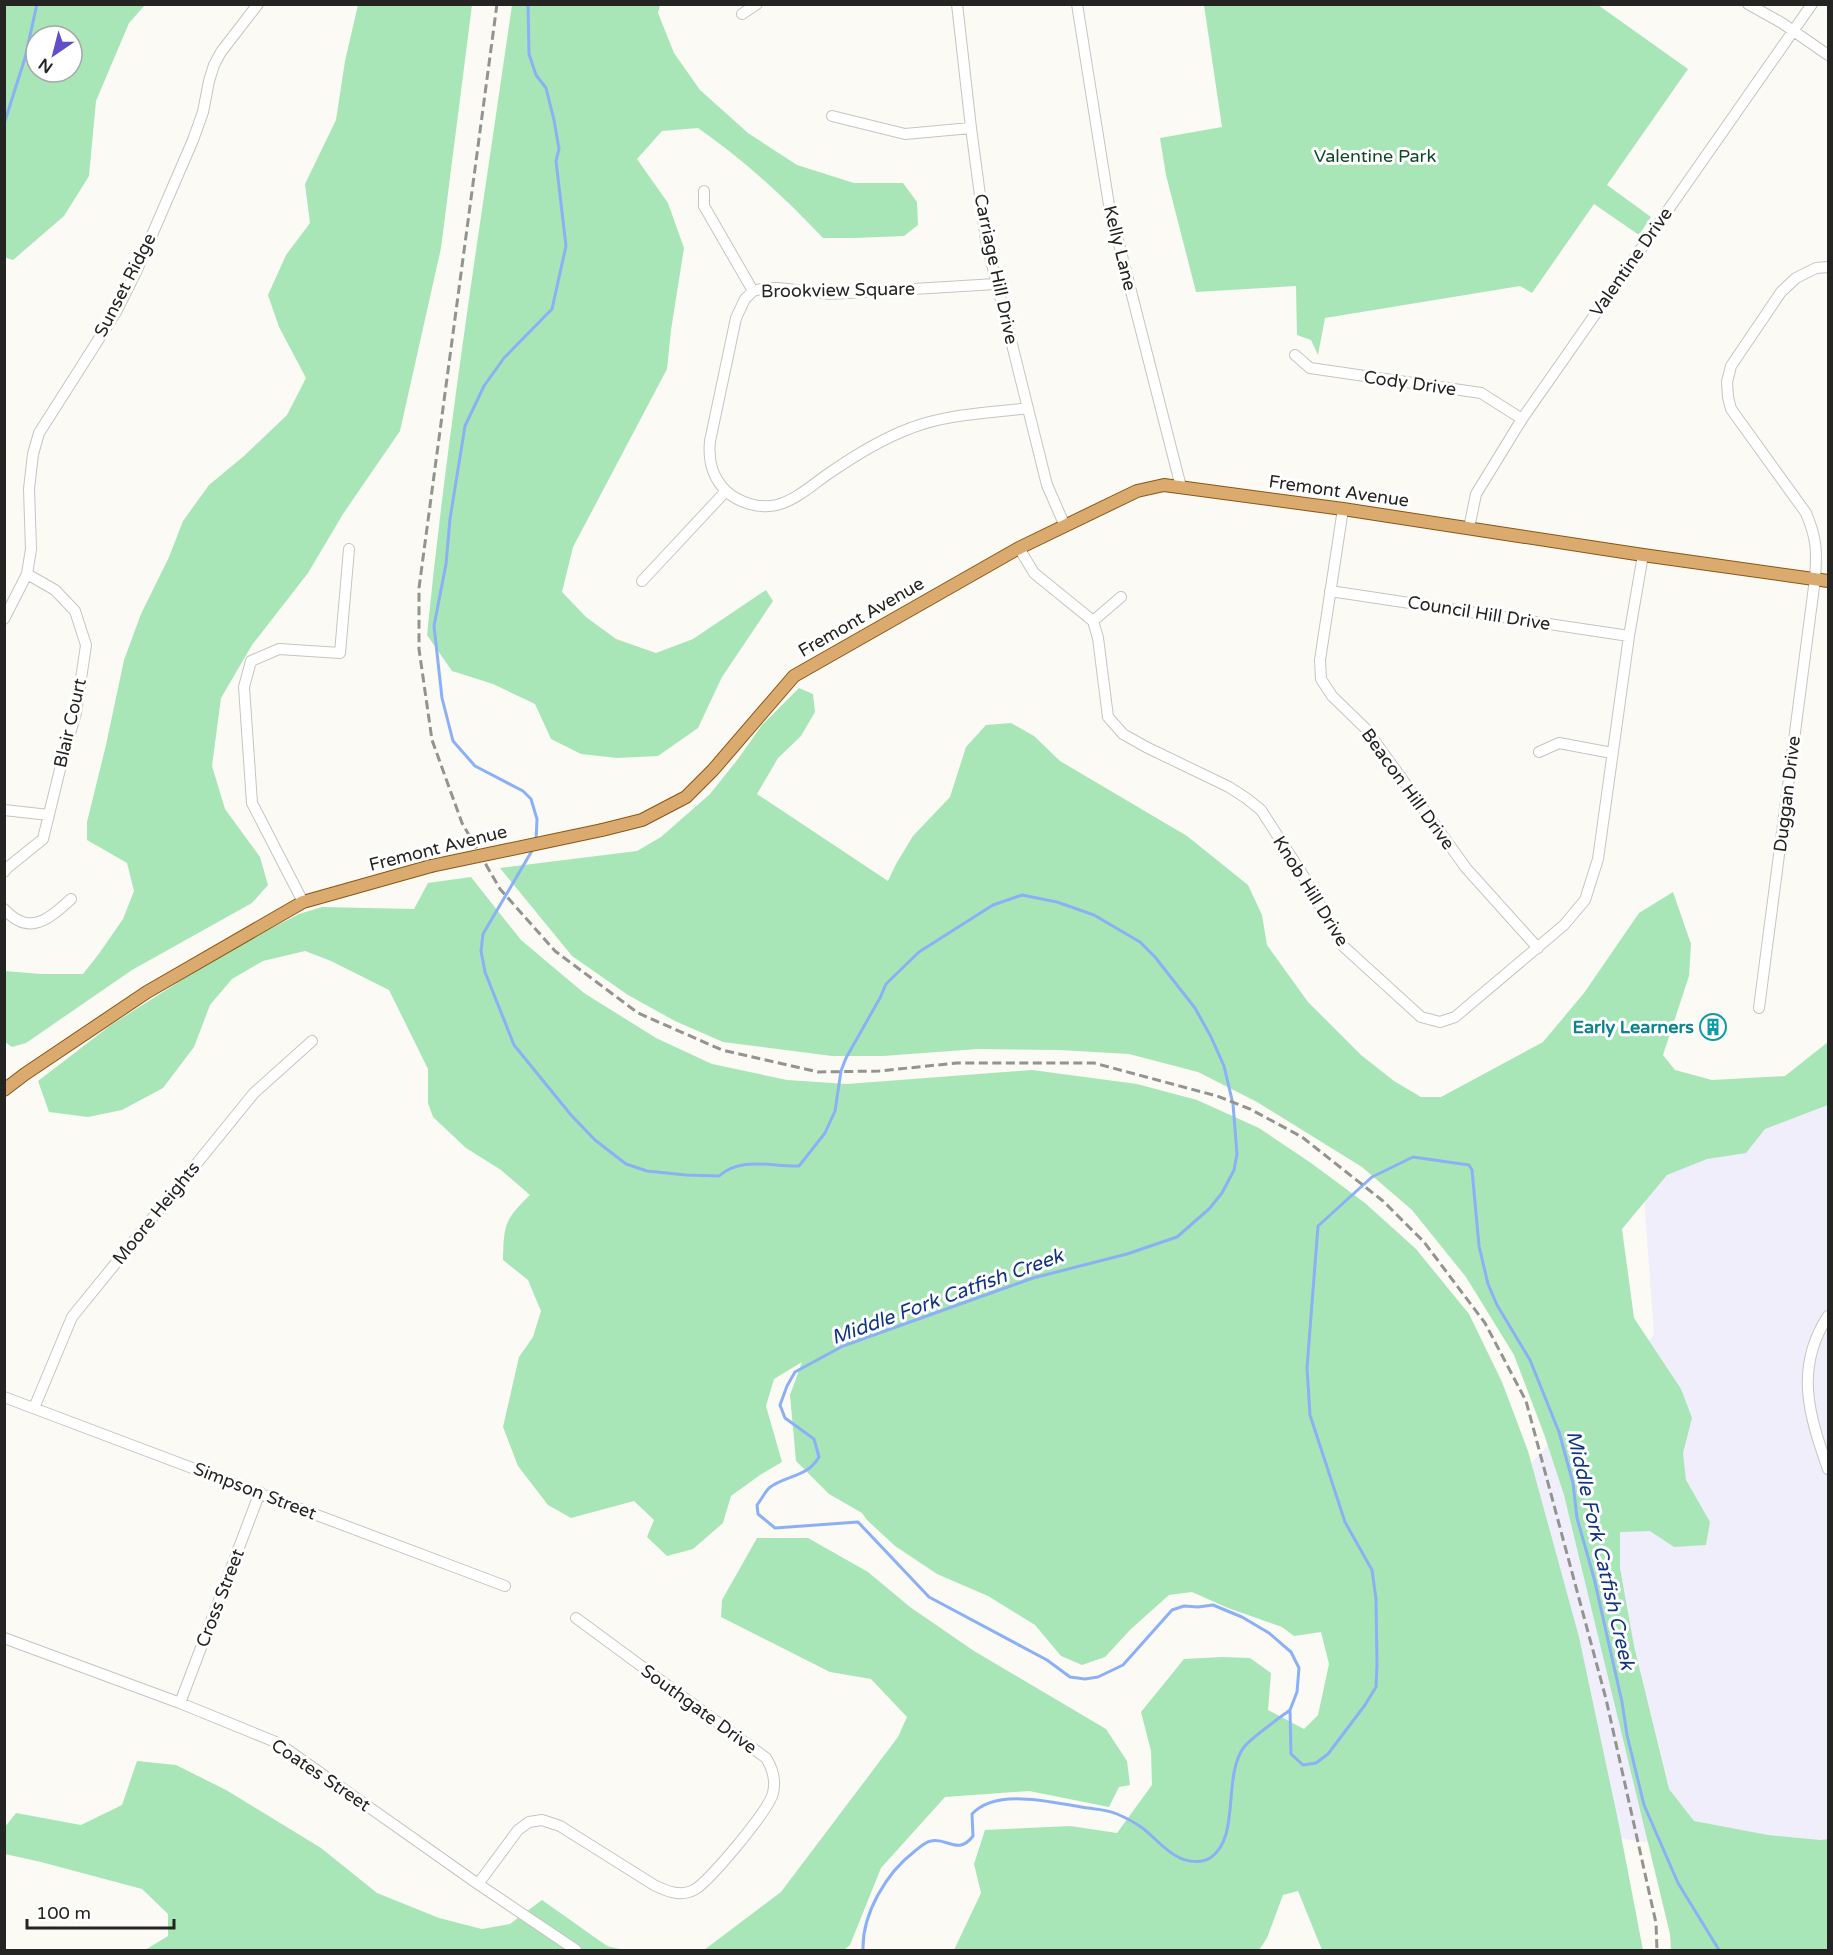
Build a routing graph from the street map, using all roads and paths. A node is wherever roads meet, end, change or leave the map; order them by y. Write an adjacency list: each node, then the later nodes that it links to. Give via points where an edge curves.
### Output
1 (258, 4): 27 (street, Sunset Ridge, via 214,65 193,140 116,312 39,433 29,489 31,549)
2 (757, 4): 7 (street)
3 (957, 4): 11 (street, Carriage Hill Drive)
4 (1077, 4): 19 (street, Kelly Lane, via 1109,205)
5 (1748, 4): 8 (street)
6 (1812, 4): 8 (street, Valentine Drive)
7 (742, 14)
8 (1793, 31): 9 (street); 18 (street, Valentine Drive)
9 (1828, 55)
10 (832, 116): 11 (street, via 905,134)
11 (970, 128): 14 (street, Carriage Hill Drive)
12 (704, 192): 15 (street, via 704,206)
13 (1828, 267): 28 (street, Duggan Drive, via 1796,278 1781,292 1731,366 1727,382 1731,410 1806,513 1817,549)
14 (996, 284): 15 (street, Brookview Square, via 851,293 779,288); 17 (street, Carriage Hill Drive)
15 (753, 291): 20 (street, Brookview Square, via 736,318 710,441 712,472)
16 (1295, 355): 18 (street, Cody Drive, via 1310,368 1480,393)
17 (1028, 408): 20 (street, via 914,427 877,443 797,496 776,505 747,503); 22 (street, Carriage Hill Drive, via 1047,485)
18 (1522, 419): 23 (street, Valentine Drive, via 1476,494)
19 (1181, 488): 21 (main road, Fremont Avenue); 22 (main road, Fremont Avenue, via 1164,485 1137,491)
20 (726, 491): 29 (street)
21 (1343, 509): 23 (main road, Fremont Avenue); 31 (street, Beacon Hill Drive)
22 (1065, 526): 24 (main road, Fremont Avenue)
23 (1469, 528): 26 (main road, Fremont Avenue)
24 (1019, 548): 34 (street, via 1034,573); 42 (main road, Fremont Avenue, bridge, via 794,676 686,797 642,820 431,866)
25 (349, 549): 42 (street, via 340,653 279,649 251,661 244,687 252,803)
26 (1643, 555): 28 (main road, Fremont Avenue); 35 (street, Knob Hill Drive)
27 (27, 574): 33 (street, Sunset Ridge); 39 (street, Blair Court, via 55,590 75,611 86,645 76,713)
28 (1815, 579): 30 (main road, Fremont Avenue); 45 (street, Duggan Drive)
29 (642, 581)
30 (1828, 581)
31 (1330, 591): 35 (street, Council Hill Drive); 44 (street, Beacon Hill Drive, via 1320,660 1321,680 1366,729 1466,868)
32 (1121, 597): 34 (street)
33 (4, 619)
34 (1093, 621): 44 (street, Knob Hill Drive, via 1108,717 1123,734 1229,787 1261,810 1343,946 1421,1017 1440,1022 1455,1017)
35 (1629, 636): 37 (street, Knob Hill Drive)
36 (1539, 752): 37 (street, via 1558,743)
37 (1612, 753): 44 (street, Knob Hill Drive, via 1598,859 1585,900)
38 (4, 810): 39 (street)
39 (49, 815): 40 (street, Blair Court, via 43,839)
40 (4, 872)
41 (71, 899): 43 (street, via 51,918 39,923 13,918)
42 (303, 902): 47 (main road, Fremont Avenue, via 147,992)
43 (4, 909)
44 (1538, 948)
45 (1759, 1008)
46 (312, 1041): 50 (street, Moore Heights, via 254,1093 72,1317)
47 (4, 1090)
48 (1828, 1316): 51 (street, via 1810,1357 1809,1382 1814,1429)
49 (4, 1397): 50 (street, Simpson Street)
50 (33, 1408): 52 (street, Simpson Street)
51 (1828, 1468)
52 (260, 1492): 53 (street, Simpson Street); 56 (street, Cross Street)
53 (505, 1586)
54 (576, 1618): 57 (street, Southgate Drive, via 766,1758 772,1768 773,1795 708,1879 693,1890 669,1892 560,1826 542,1820 529,1822 518,1830)
55 (4, 1638): 56 (street, Coates Street)
56 (180, 1703): 57 (street, Coates Street, via 278,1743)
57 (478, 1884): 58 (street, Coates Street)
58 (576, 1950)

